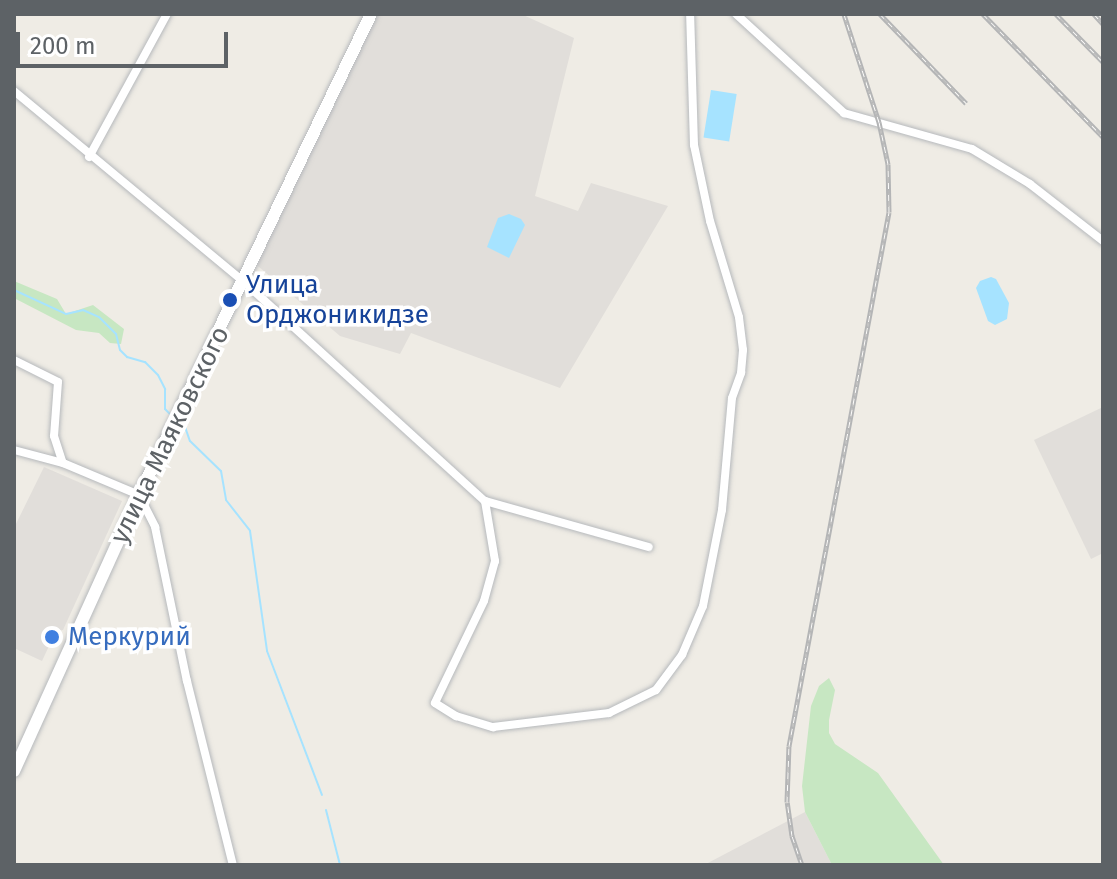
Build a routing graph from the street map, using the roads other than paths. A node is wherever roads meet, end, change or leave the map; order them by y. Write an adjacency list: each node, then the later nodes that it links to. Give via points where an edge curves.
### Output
1 (167, 14): 6 (street)
2 (371, 14): 8 (street, улица Маяковского)
3 (690, 14): 13 (street, via 694,145 743,350 703,606 682,655 656,690 609,713 578,720 484,726 435,703 484,601 495,561)
4 (736, 14): 7 (street, via 844,113 972,149 1030,184)
5 (14, 91): 6 (street)
6 (89, 157): 8 (street)
7 (1103, 241)
8 (244, 282): 12 (street, улица Маяковского); 13 (street)
9 (14, 360): 11 (street, via 53,378 59,387 54,436)
10 (14, 450): 11 (street)
11 (63, 463): 12 (street)
12 (139, 495): 15 (street, улица Маяковского); 16 (street, via 155,527)
13 (485, 501): 14 (street)
14 (649, 547)
15 (14, 771)
16 (233, 865)

